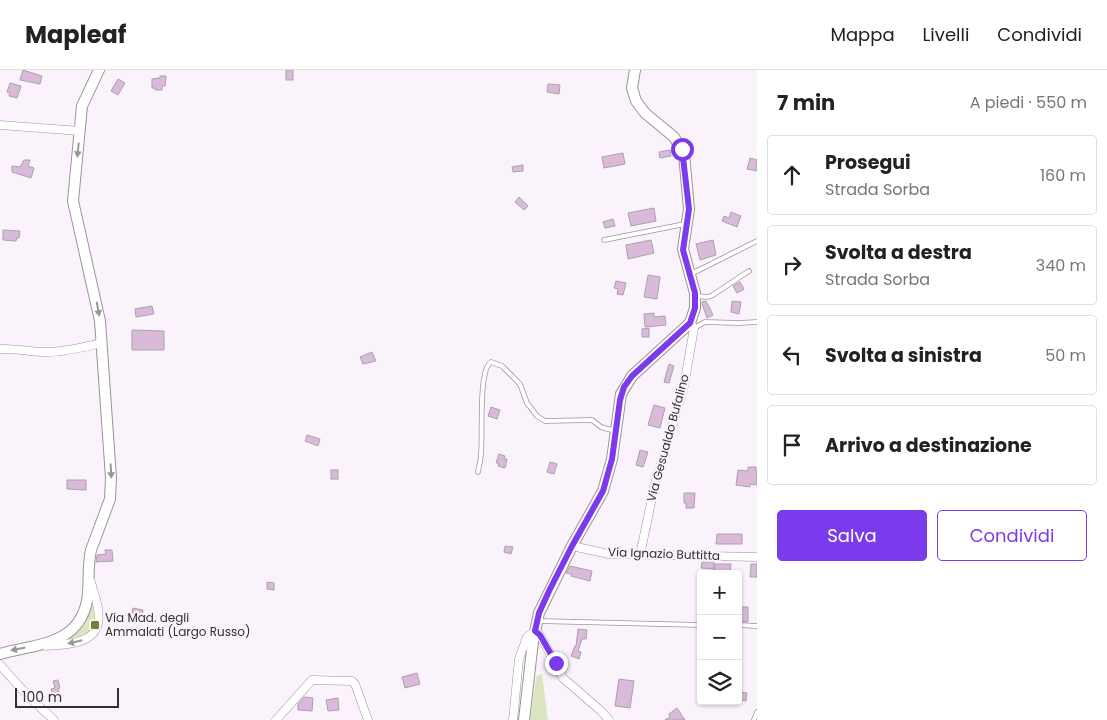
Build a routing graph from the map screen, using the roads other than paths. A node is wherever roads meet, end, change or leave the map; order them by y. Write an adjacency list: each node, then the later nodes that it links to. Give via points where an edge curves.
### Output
1 (99, 70): 4 (street, via 84,100)
2 (635, 70): 5 (street, via 632,88 636,101 645,113 674,137 682,149 688,201)
3 (0, 125): 4 (street)
4 (80, 130): 13 (street, one-way to 13, via 73,201 97,304)
5 (687, 224): 6 (lane); 9 (street, via 683,250)
6 (604, 240)
7 (757, 241): 9 (lane)
8 (749, 271): 10 (lane, via 713,295)
9 (689, 275): 10 (street)
10 (696, 296): 12 (street)
11 (757, 322): 12 (lane, via 705,322)
12 (692, 326): 15 (street, via 627,382 620,400); 18 (street, Via Gesualdo Bufalino, via 684,386 655,484)
13 (102, 343): 14 (street, via 61,352); 20 (street, one-way to 20, via 112,485 91,550)
14 (0, 349)
15 (615, 431): 16 (lane, via 592,420 545,421 527,403 520,384 502,366 491,362 484,371); 17 (street, via 603,491)
16 (478, 472)
17 (572, 546): 18 (street, Via Ignazio Buttitta, via 609,554); 21 (street)
18 (640, 555): 19 (street, Via Ignazio Buttitta)
19 (757, 557)
20 (89, 573): 26 (street, via 87,602 79,621 67,634); 26 (street, one-way to 26, via 98,608 95,632 80,642)
21 (538, 620): 22 (lane); 25 (street)
22 (697, 625)
23 (742, 625): 24 (lane)
24 (757, 626)
25 (535, 631): 33 (street, via 527,637 519,659); 34 (street); 35 (street, via 563,678)
26 (37, 646): 27 (street, one-way to 27)
27 (0, 654)
28 (0, 665): 30 (street)
29 (757, 712): 36 (lane)
30 (54, 720)
31 (276, 720): 32 (street, via 315,679 352,681)
32 (368, 720)
33 (513, 720)
34 (524, 720)
35 (609, 720)
36 (756, 720)

